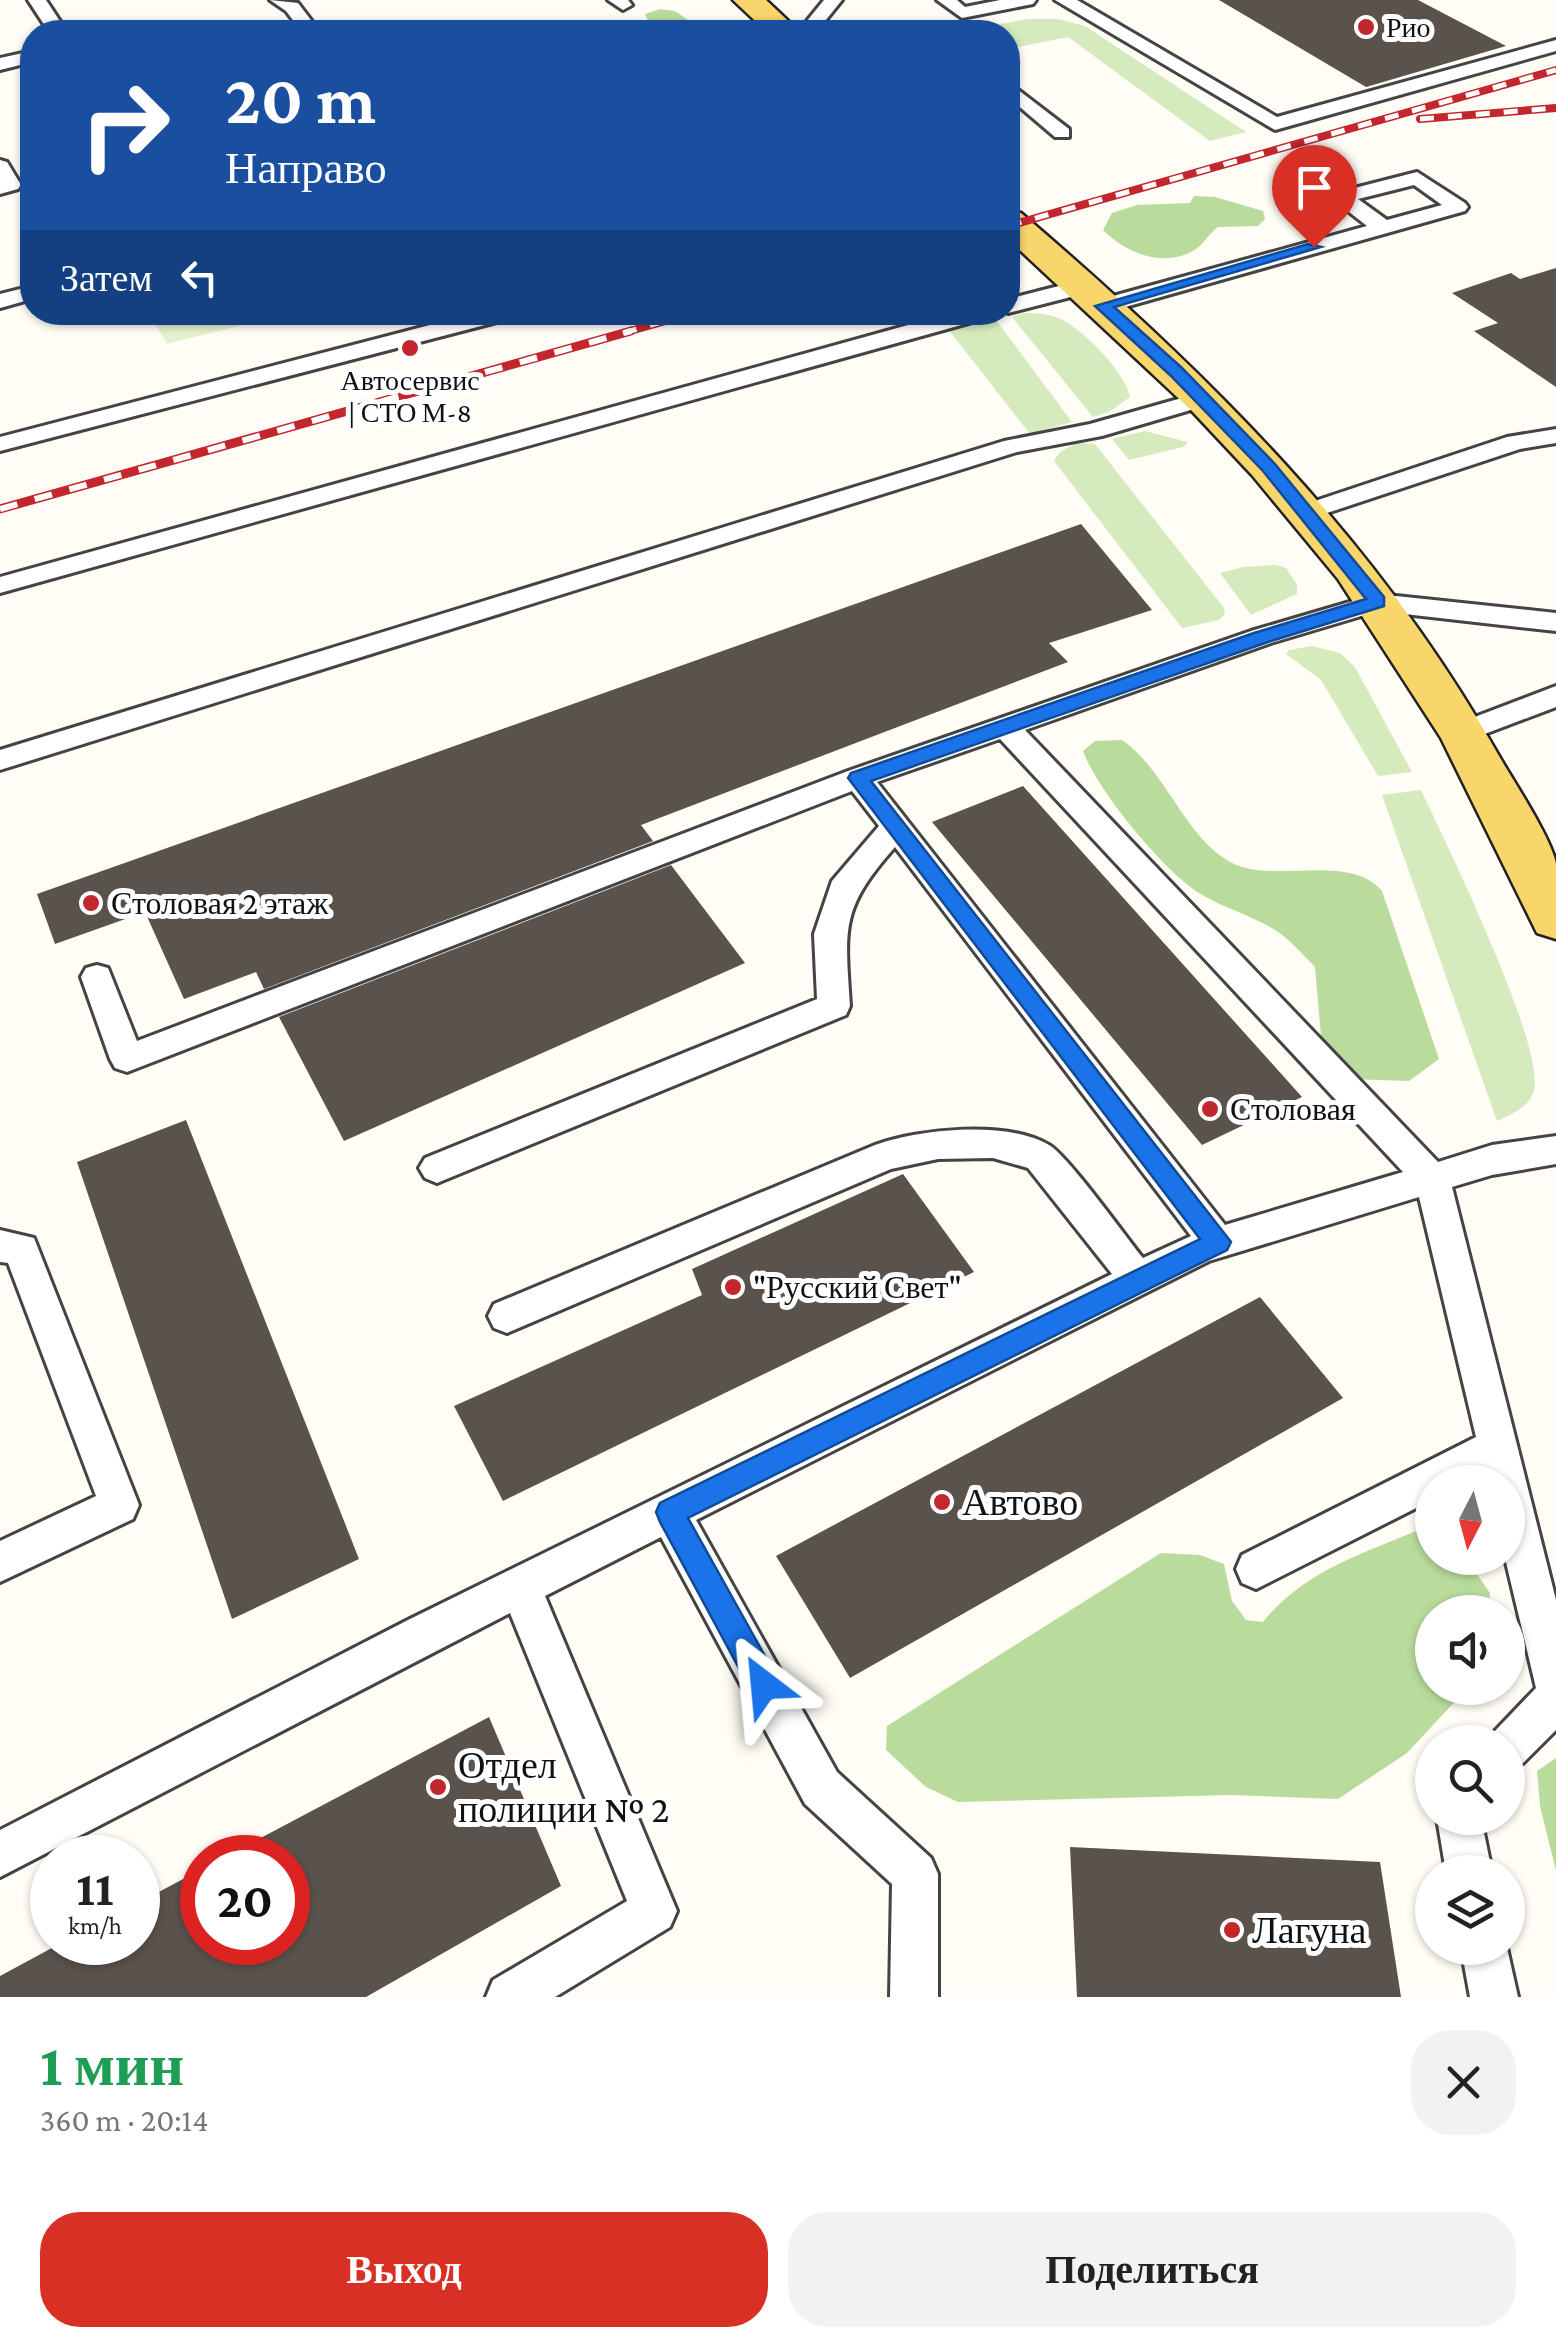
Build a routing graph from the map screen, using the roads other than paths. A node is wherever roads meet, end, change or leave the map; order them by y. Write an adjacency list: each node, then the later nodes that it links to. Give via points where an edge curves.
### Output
1 (279, 0): 7 (lane)
2 (748, 0): 8 (main road)
3 (833, 0): 9 (lane)
4 (946, 0): 5 (lane, via 962,13)
5 (1027, 0)
6 (1064, 0): 10 (lane, via 1276,124)
7 (302, 20)
8 (771, 20)
9 (817, 20)
10 (1556, 45)
11 (1020, 98): 12 (lane)
12 (1062, 133)
13 (0, 166): 14 (lane, via 10,186)
14 (0, 188)
15 (1384, 228): 17 (lane)
16 (1020, 232): 17 (main road)
17 (1092, 297): 18 (lane); 21 (main road)
18 (1020, 305)
19 (458, 325): 23 (lane)
20 (934, 325): 25 (lane)
21 (1203, 399): 24 (main road); 31 (lane, via 1013,446)
22 (1556, 436): 24 (lane, via 1516,442)
23 (0, 444)
24 (1306, 512): 26 (main road)
25 (0, 585)
26 (1378, 602): 27 (lane); 29 (lane); 30 (main road)
27 (1556, 622)
28 (1556, 695): 30 (lane)
29 (1005, 726): 32 (lane); 39 (lane)
30 (1462, 733): 34 (main road)
31 (0, 760)
32 (858, 778): 33 (lane); 36 (lane, via 127,1059)
33 (896, 827): 38 (lane, via 847,880 830,934 834,1006); 40 (lane)
34 (1542, 859): 35 (main road)
35 (1556, 919)
36 (97, 977)
37 (1556, 1150): 39 (lane)
38 (437, 1168)
39 (1432, 1178): 40 (lane); 44 (lane)
40 (1218, 1242): 42 (lane)
41 (0, 1246): 46 (lane, via 21,1250 119,1505)
42 (1138, 1279): 43 (lane, via 1039,1156 993,1144 938,1145 886,1155); 45 (lane)
43 (507, 1316)
44 (1500, 1444): 47 (lane); 49 (lane)
45 (670, 1512): 48 (lane); 55 (lane, via 821,1788 915,1874)
46 (0, 1562)
47 (1256, 1570)
48 (520, 1586): 52 (lane); 54 (lane, via 654,1911)
49 (1556, 1684)
50 (1556, 1699): 51 (lane)
51 (1525, 1731)
52 (0, 1854)
53 (1487, 1965): 56 (lane)
54 (510, 1997)
55 (914, 1997)
56 (1494, 1997)

